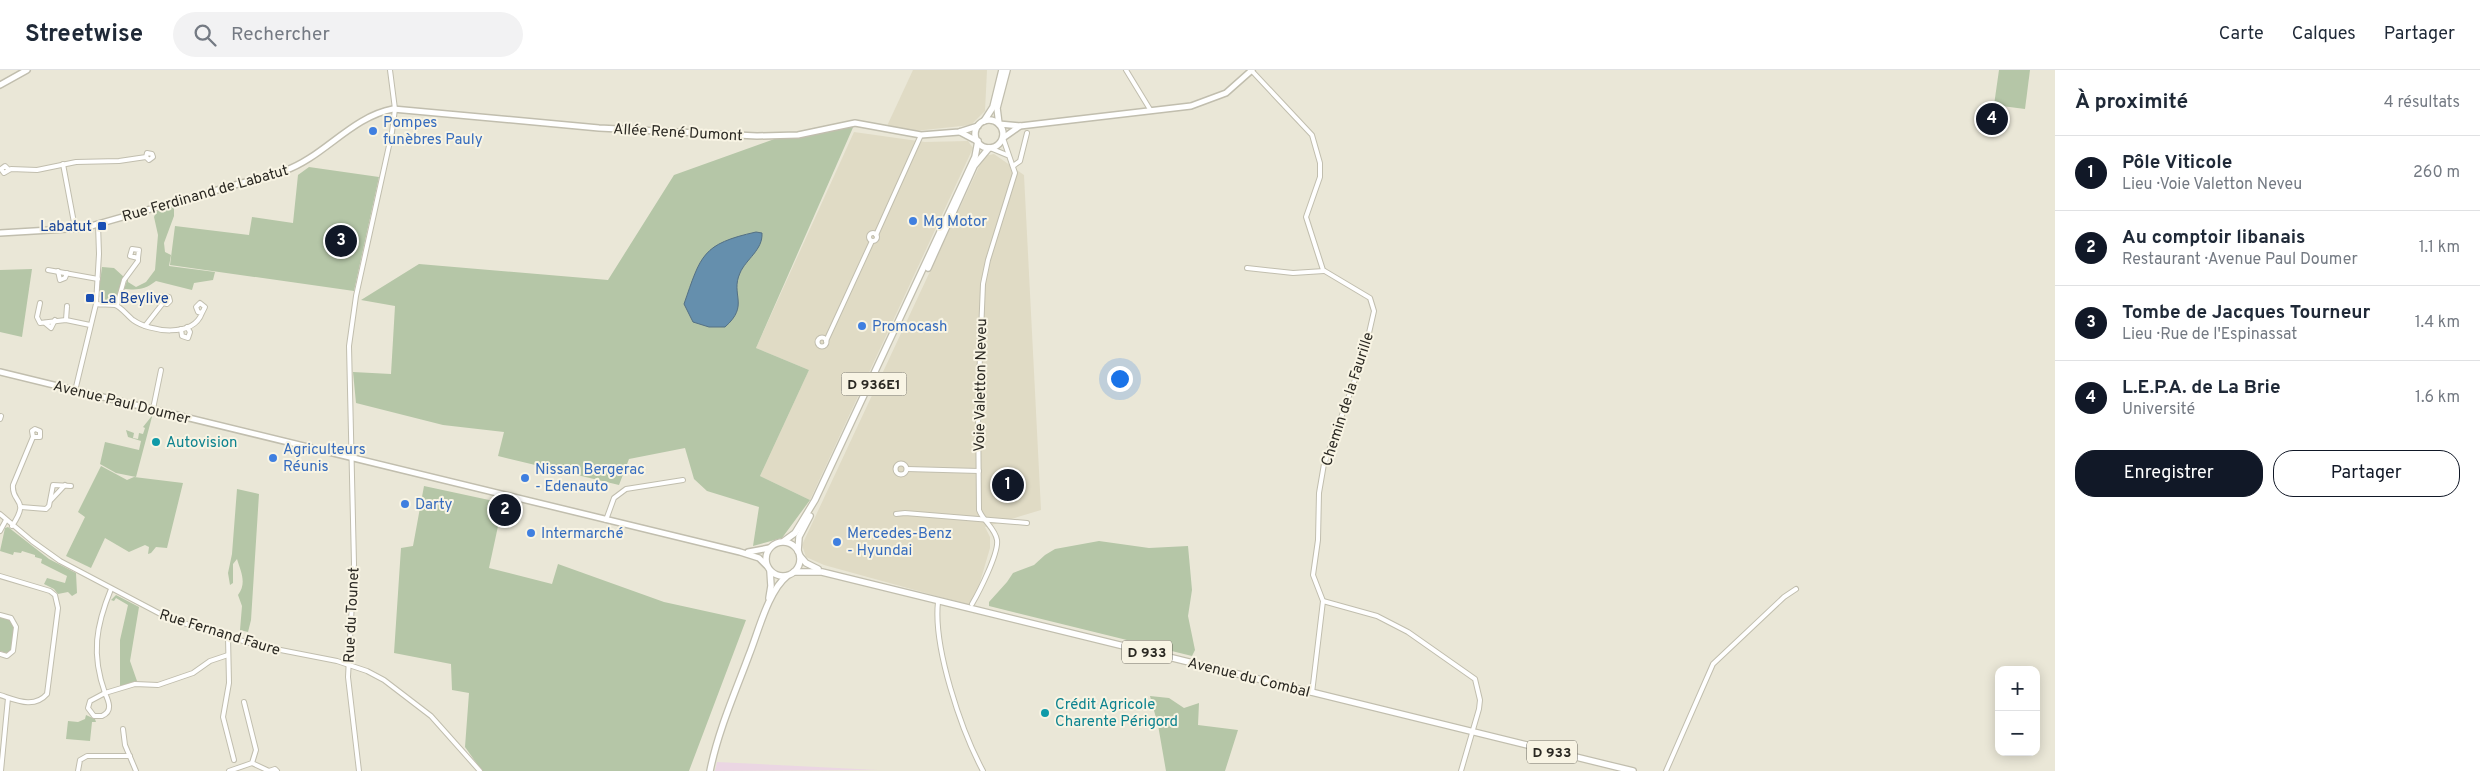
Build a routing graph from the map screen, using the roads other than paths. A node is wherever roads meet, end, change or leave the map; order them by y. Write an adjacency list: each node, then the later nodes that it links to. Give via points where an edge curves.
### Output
1 (26, 70): 7 (street)
2 (390, 70): 8 (street, Rue du Tounet)
3 (1002, 70): 10 (main road, via 993,107)
4 (1007, 70): 11 (main road, via 997,108)
5 (1126, 70): 9 (street)
6 (1252, 70): 9 (street, via 1226,92 1208,101); 31 (street, via 1312,135 1320,163 1320,177 1306,217)
7 (0, 85)
8 (395, 109): 16 (street, Allée René Dumont, via 600,128 757,136 798,135 855,123); 25 (street, Rue Ferdinand de Labatut, via 374,114 298,166); 54 (street, Rue du Tounet, via 351,322)
9 (1151, 111): 13 (street)
10 (984, 122): 11 (main road); 12 (main road)
11 (999, 124): 13 (street); 17 (main road)
12 (978, 126): 14 (street, Allée René Dumont); 18 (main road)
13 (1020, 126): 17 (street)
14 (959, 132): 16 (street, Allée René Dumont); 18 (street)
15 (1028, 133): 23 (street, Voie Valetton Neveu, via 1020,161)
16 (921, 135): 48 (street, via 876,235 870,234 872,241)
17 (1003, 138): 19 (main road); 20 (street)
18 (978, 141): 19 (main road); 70 (main road, D 936E1, via 974,157 815,500 795,533)
19 (990, 148): 20 (street); 73 (main road, D 936E1, via 978,159 972,171 800,537)
20 (1007, 156): 23 (street)
21 (146, 157): 22 (street, via 119,162)
22 (63, 164): 24 (street, via 37,170); 26 (street)
23 (1013, 166): 56 (street, Voie Valetton Neveu, via 1013,182 984,278 978,406)
24 (8, 170)
25 (98, 224): 26 (street, Rue Ferdinand de Labatut); 34 (street)
26 (75, 228): 27 (street, Rue Ferdinand de Labatut)
27 (0, 233)
28 (138, 258): 38 (street, via 121,286)
29 (1247, 268): 31 (street, via 1293,273)
30 (48, 270): 32 (street)
31 (1324, 271): 81 (street, Chemin de la Faurille, via 1370,298 1374,312 1364,355 1324,464 1313,576)
32 (58, 272): 33 (street); 33 (street, via 60,280)
33 (67, 273): 34 (street)
34 (98, 279): 37 (street)
35 (163, 302): 45 (street)
36 (40, 303): 43 (street, via 38,321)
37 (96, 304): 38 (street); 44 (street)
38 (117, 305): 45 (street)
39 (67, 306): 42 (street)
40 (202, 313): 46 (street)
41 (54, 320): 42 (street); 43 (street); 43 (street, via 51,328)
42 (66, 320): 44 (street)
43 (45, 323)
44 (90, 325): 51 (street)
45 (145, 326): 47 (street)
46 (187, 327): 47 (street); 47 (street, via 190,332 188,338 182,336)
47 (181, 329)
48 (826, 341)
49 (161, 370): 52 (street)
50 (0, 372): 51 (street, Avenue Paul Doumer)
51 (76, 391): 52 (street, Avenue Paul Doumer)
52 (153, 409): 54 (street, Avenue Paul Doumer)
53 (33, 437): 61 (street, via 14,485)
54 (351, 459): 66 (street, Avenue Paul Doumer); 89 (street, Rue du Tounet, via 354,564)
55 (907, 469): 56 (street)
56 (979, 471): 64 (street, Voie Valetton Neveu)
57 (683, 480): 66 (street, via 626,489 614,498)
58 (64, 485): 59 (street); 60 (street); 60 (street, via 53,485)
59 (71, 486)
60 (50, 500): 61 (street, via 46,509)
61 (21, 507): 68 (street)
62 (0, 514): 65 (street, Rue Fernand Faure)
63 (896, 514): 64 (street)
64 (982, 519): 67 (street); 83 (street, Voie Valetton Neveu, via 994,533 996,547)
65 (6, 520): 68 (street, Rue Fernand Faure); 69 (street)
66 (606, 520): 72 (street, Avenue Paul Doumer)
67 (1027, 522)
68 (12, 526): 79 (street, Rue Fernand Faure, via 60,561)
69 (0, 528)
70 (784, 541): 71 (main road); 73 (main road, via 792,544)
71 (769, 548): 72 (street, via 760,552); 74 (main road, via 765,557)
72 (740, 552): 74 (street, via 759,558)
73 (799, 553): 75 (main road, via 799,564); 76 (main road, D 933, via 806,563)
74 (768, 568): 78 (main road); 84 (main road, via 772,586)
75 (794, 572): 76 (main road, D 933); 78 (main road)
76 (822, 572): 82 (main road, Avenue du Combal / D 933)
77 (0, 576): 93 (street, via 44,588 58,602 47,694 41,700 27,703)
78 (787, 576): 84 (main road, via 776,588)
79 (111, 589): 86 (street, Rue Fernand Faure, via 170,619); 90 (street, via 100,621 96,649)
80 (1796, 589): 112 (street, via 1713,664)
81 (1323, 601): 91 (street, Chemin de la Faurille); 96 (street, via 1377,616 1408,632 1471,674 1480,700)
82 (938, 602): 91 (main road, Avenue du Combal / D 933); 109 (street, via 936,626 948,678)
83 (973, 602)
84 (766, 609): 108 (main road, via 720,733)
85 (0, 615): 87 (street, via 11,618 16,627 13,651 7,656)
86 (228, 637): 88 (street); 89 (street, Rue Fernand Faure)
87 (0, 654)
88 (228, 655): 90 (street, via 210,661 193,673 158,685 135,684); 98 (street, via 229,683 223,718)
89 (349, 664): 106 (street, Rue du Tounet); 107 (street, Rue Fernand Faure, via 384,680 415,702 452,736)
90 (105, 693): 90 (street, via 90,701 88,708 94,716 108,712 110,705)
91 (1312, 693): 96 (main road, Avenue du Combal / D 933)
92 (0, 695): 93 (street)
93 (8, 698): 100 (street)
94 (244, 702): 99 (street, via 256,750)
95 (123, 728): 97 (street)
96 (1471, 732): 110 (street); 111 (main road, D 933)
97 (130, 756): 101 (street, via 87,756 80,760); 102 (street)
98 (234, 760)
99 (252, 763): 103 (street); 104 (street)
100 (1, 771)
101 (78, 771)
102 (136, 771)
103 (229, 771)
104 (269, 771): 105 (street)
105 (277, 771)
106 (359, 771)
107 (480, 771)
108 (710, 771)
109 (983, 771)
110 (1462, 771)
111 (1633, 771)
112 (1666, 771)

